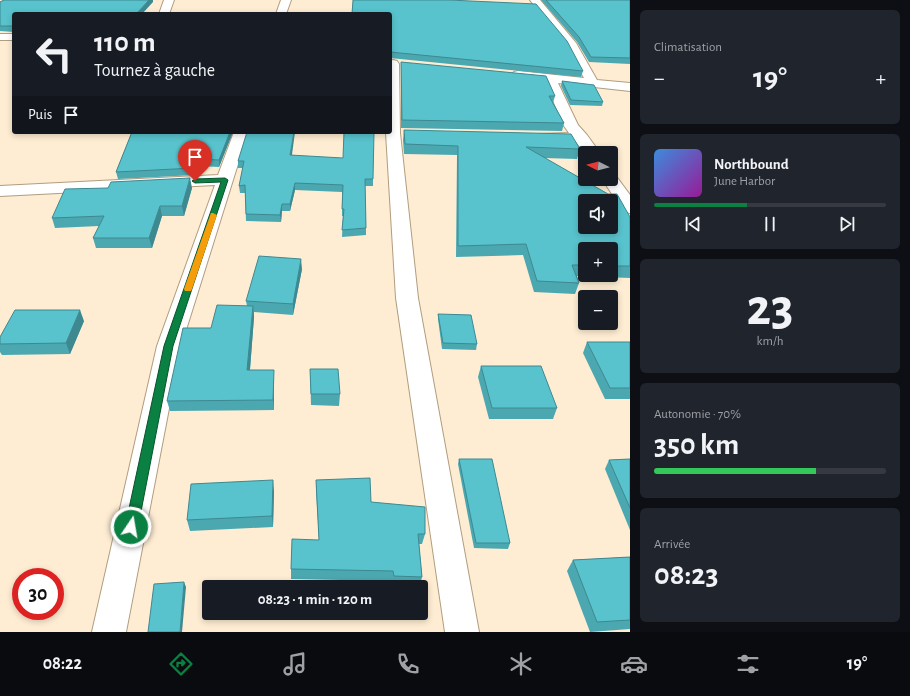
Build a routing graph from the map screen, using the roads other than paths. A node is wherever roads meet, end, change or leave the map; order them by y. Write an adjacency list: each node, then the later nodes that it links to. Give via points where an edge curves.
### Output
1 (169, 0): 4 (street)
2 (286, 0): 5 (street)
3 (534, 3): 11 (street, via 572,45)
4 (165, 12)
5 (282, 12)
6 (0, 37): 7 (street)
7 (12, 37)
8 (395, 64): 22 (street, via 407,298)
9 (503, 74): 10 (street)
10 (550, 79): 11 (street); 15 (street, via 572,126)
11 (593, 83): 12 (street)
12 (630, 87)
13 (240, 134): 17 (street)
14 (526, 137): 15 (street)
15 (582, 138): 16 (street)
16 (587, 146)
17 (225, 180): 19 (street); 21 (street, via 169,346)
18 (615, 186): 20 (street)
19 (0, 191)
20 (630, 208)
21 (109, 632)
22 (462, 632)

